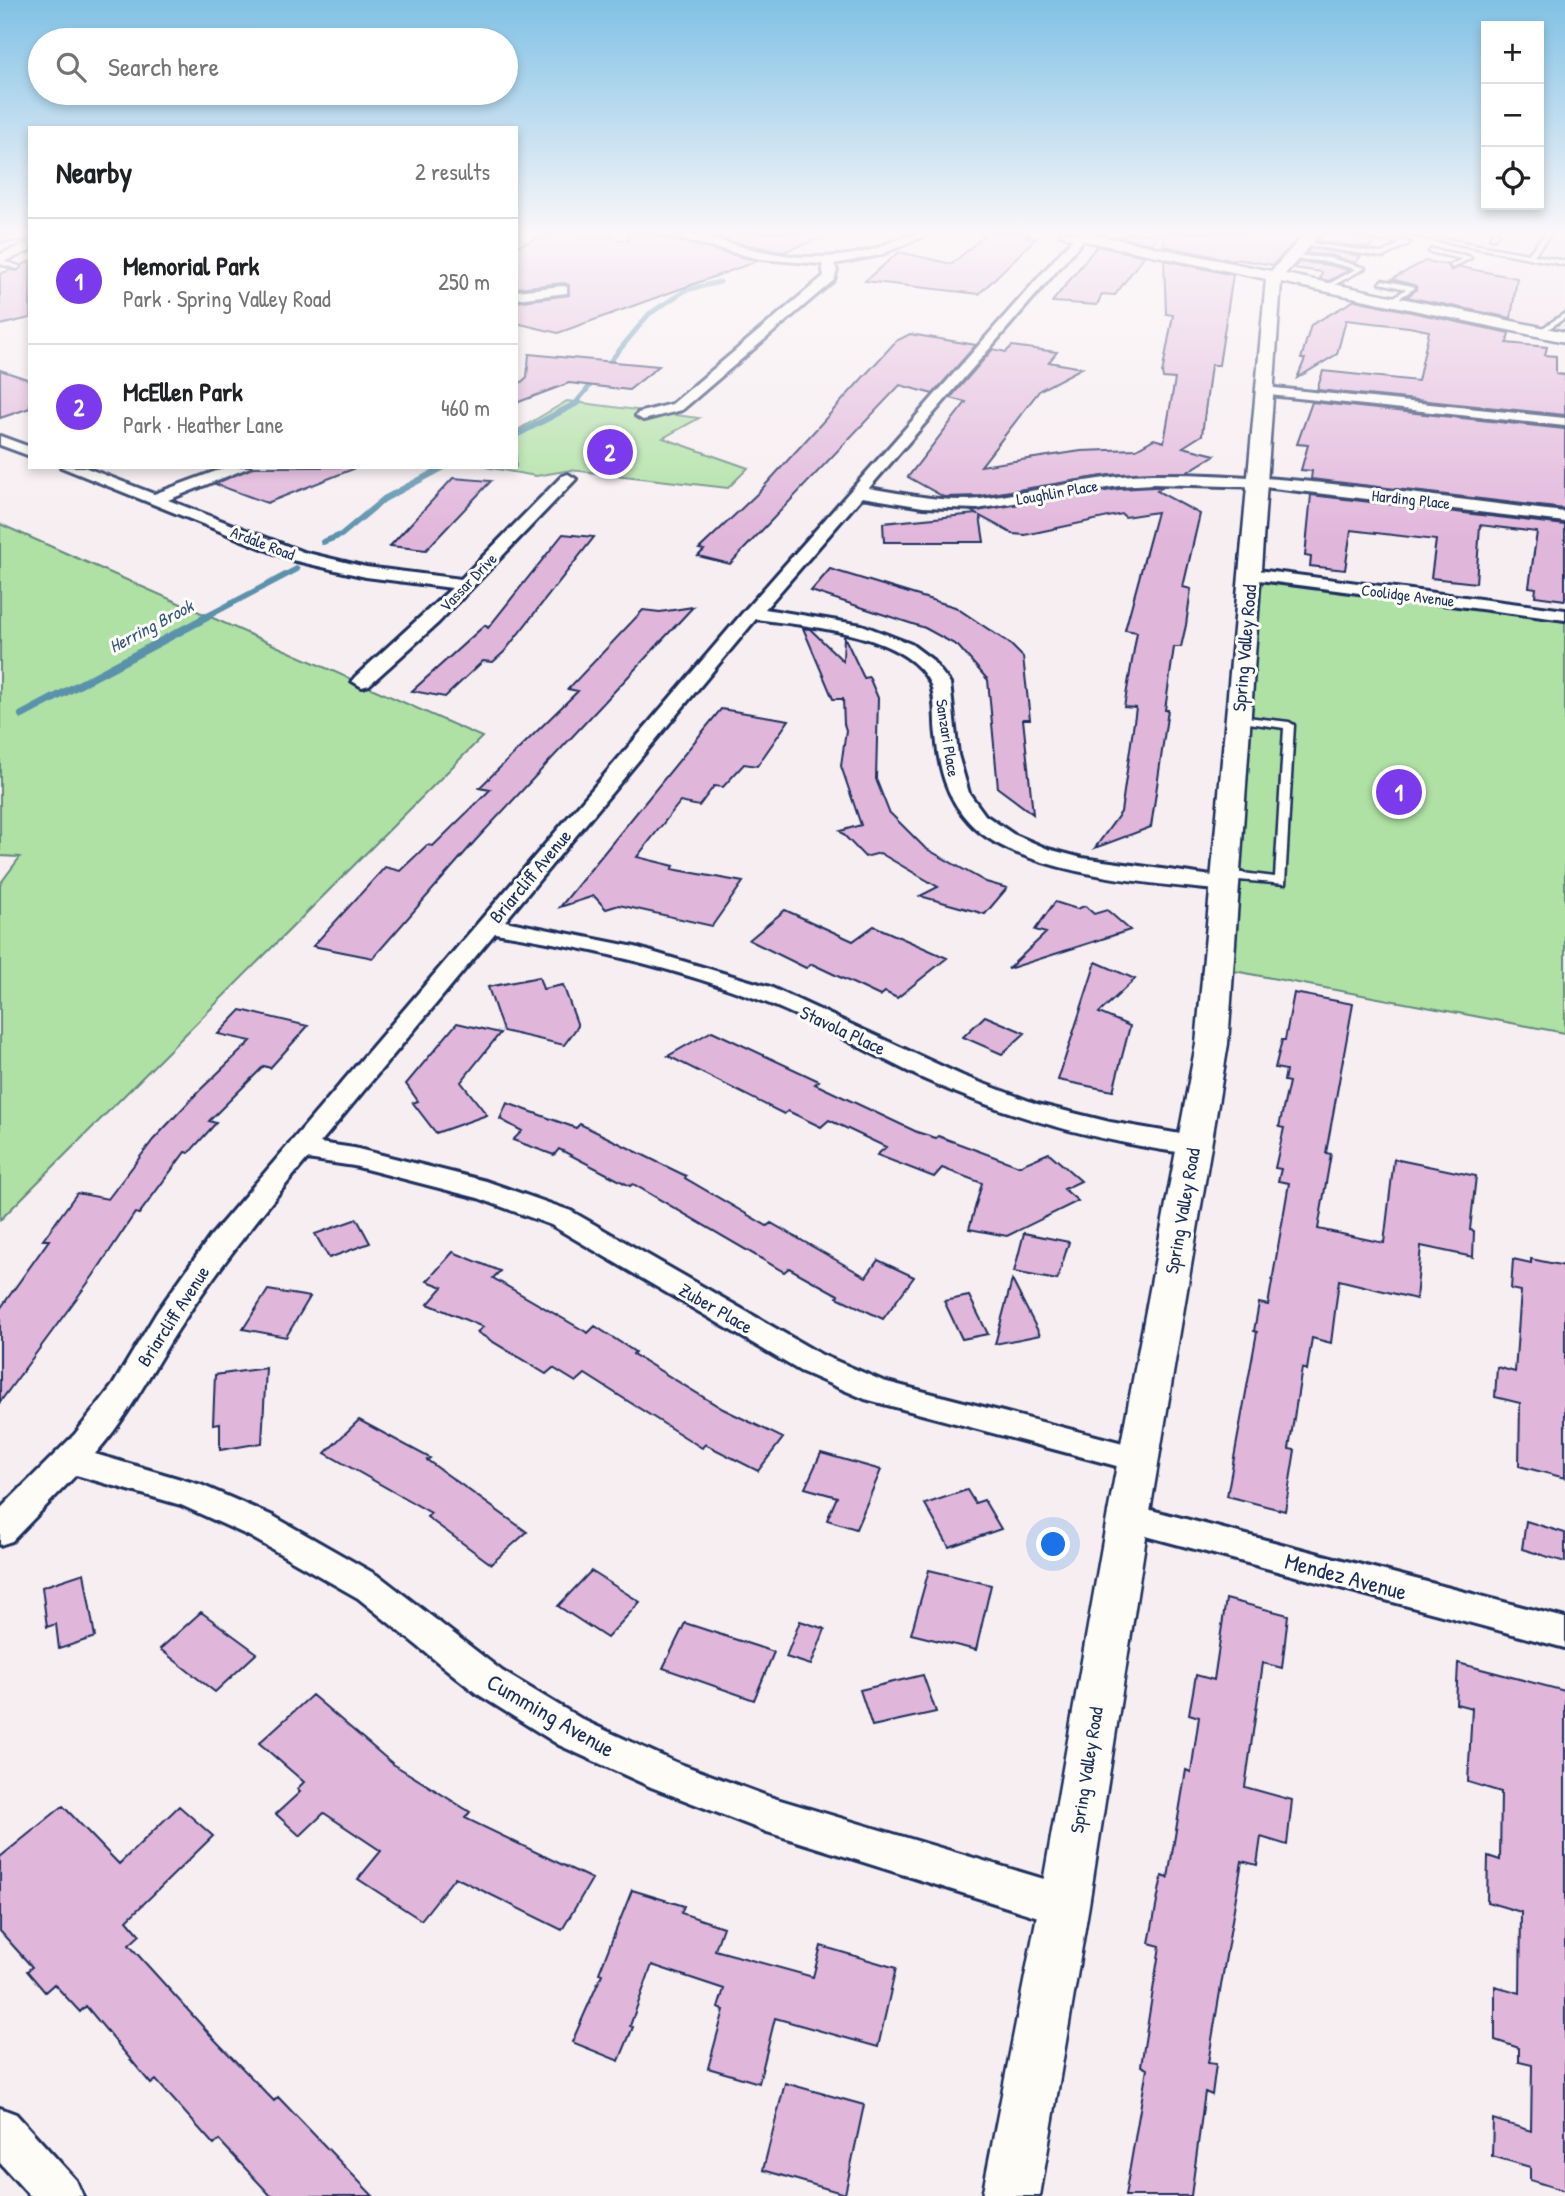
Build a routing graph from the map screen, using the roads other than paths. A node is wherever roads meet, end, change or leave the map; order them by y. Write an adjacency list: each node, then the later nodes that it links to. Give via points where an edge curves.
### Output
1 (761, 335): 5 (street, via 677,407)
2 (993, 335): 13 (street, Briarcliff Avenue)
3 (1273, 335): 4 (street, Spring Valley Road)
4 (1265, 391): 6 (street); 12 (street, Spring Valley Road)
5 (643, 416)
6 (1565, 422)
7 (0, 440): 8 (street)
8 (28, 451)
9 (74, 469): 14 (street, Ardale Road)
10 (237, 469): 14 (street)
11 (568, 479): 17 (street, Vassar Drive)
12 (1258, 483): 13 (street, Loughlin Place, via 1119,481 977,503 923,502); 15 (street, Harding Place); 16 (street, Spring Valley Road)
13 (857, 491): 18 (street, Briarcliff Avenue)
14 (153, 500): 17 (street, Ardale Road, via 332,566)
15 (1565, 517)
16 (1250, 574): 19 (street, Coolidge Avenue); 21 (street, Spring Valley Road)
17 (466, 585): 20 (street, Vassar Drive)
18 (752, 612): 22 (street, Sanzari Place, via 852,629 899,645 918,657 940,683 953,780 975,815 996,831 1028,848 1076,864); 23 (street, Briarcliff Avenue)
19 (1565, 615)
20 (362, 681)
21 (1239, 719): 22 (street, Spring Valley Road); 22 (lane, via 1289,725 1281,881)
22 (1226, 879): 24 (street, Spring Valley Road, via 1212,1044)
23 (488, 925): 24 (street, Stavola Place, via 670,963 763,992 971,1090 1020,1108 1073,1124); 25 (street, Briarcliff Avenue)
24 (1194, 1144): 26 (street, Spring Valley Road)
25 (299, 1149): 26 (street, Zuber Place, via 354,1157 486,1190 561,1218 811,1363 876,1391); 27 (street, Briarcliff Avenue, via 220,1244 124,1394)
26 (1139, 1459): 28 (street, Spring Valley Road)
27 (70, 1460): 29 (street, Briarcliff Avenue); 31 (street, Cumming Avenue, via 189,1494 261,1526 370,1588 501,1689 572,1732 664,1775 767,1814)
28 (1128, 1518): 30 (street, Mendez Avenue); 31 (street, Spring Valley Road)
29 (0, 1531)
30 (1565, 1633)
31 (1064, 1905): 34 (street, Spring Valley Road)
32 (0, 2130): 33 (street)
33 (60, 2196)
34 (1011, 2196)

